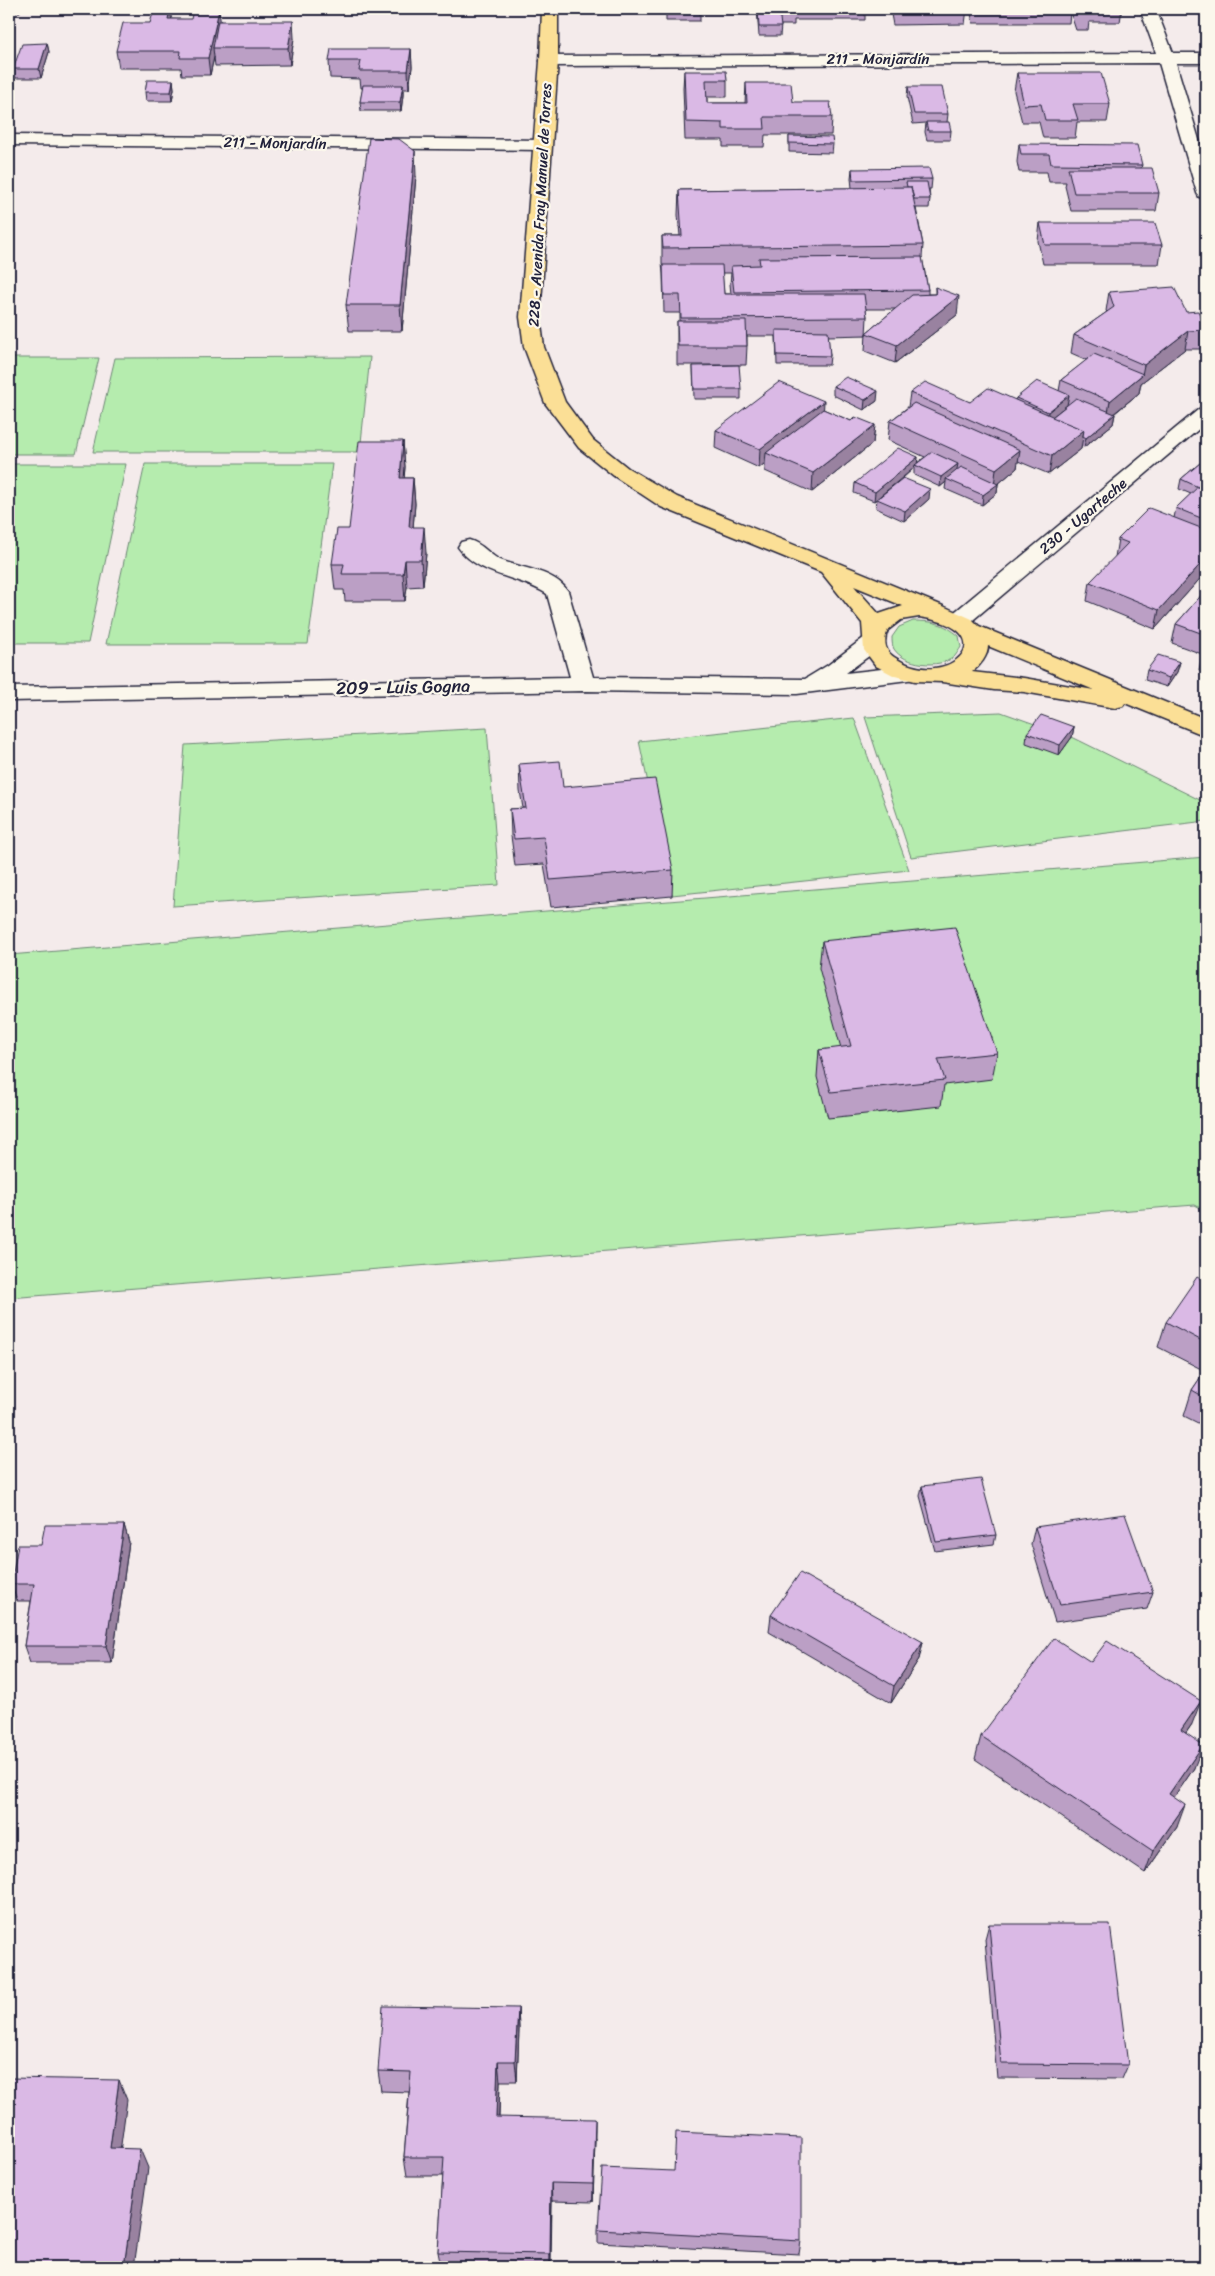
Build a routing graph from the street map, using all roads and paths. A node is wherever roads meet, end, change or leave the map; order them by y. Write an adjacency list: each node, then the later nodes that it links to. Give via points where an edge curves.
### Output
1 (550, 9): 5 (main road, 228 - Avenida Fray Manuel de Torres)
2 (1148, 9): 3 (street)
3 (1166, 58): 4 (street, 211 - Monjardín); 5 (street, 211 - Monjardín); 8 (street)
4 (1206, 58)
5 (549, 61): 7 (main road, 228 - Avenida Fray Manuel de Torres)
6 (9, 140): 7 (street, 211 - Monjardín)
7 (542, 145): 11 (main road, 228 - Avenida Fray Manuel de Torres, via 530,317 534,347 554,403 586,444 621,472 669,502)
8 (1206, 192)
9 (1206, 413): 13 (street, 230 - Ugarteche)
10 (469, 547): 17 (street, via 479,558 534,578 557,591)
11 (827, 568): 12 (main road, 228 - Avenida Fray Manuel de Torres); 14 (main road, 228 - Avenida Fray Manuel de Torres, via 873,622)
12 (934, 612): 13 (main road); 14 (main road, via 919,610 891,616 880,624)
13 (966, 626): 16 (main road, via 977,642 975,653 969,663); 20 (main road)
14 (873, 637): 15 (main road, via 876,652 883,660); 18 (street, 209 - Luis Gogna, via 836,670)
15 (908, 673): 16 (main road); 18 (street, 209 - Luis Gogna)
16 (941, 674): 20 (main road, via 1024,685)
17 (584, 684): 18 (street, 209 - Luis Gogna); 19 (street, 209 - Luis Gogna)
18 (797, 688)
19 (9, 694)
20 (1168, 712): 21 (main road)
21 (1206, 728)

